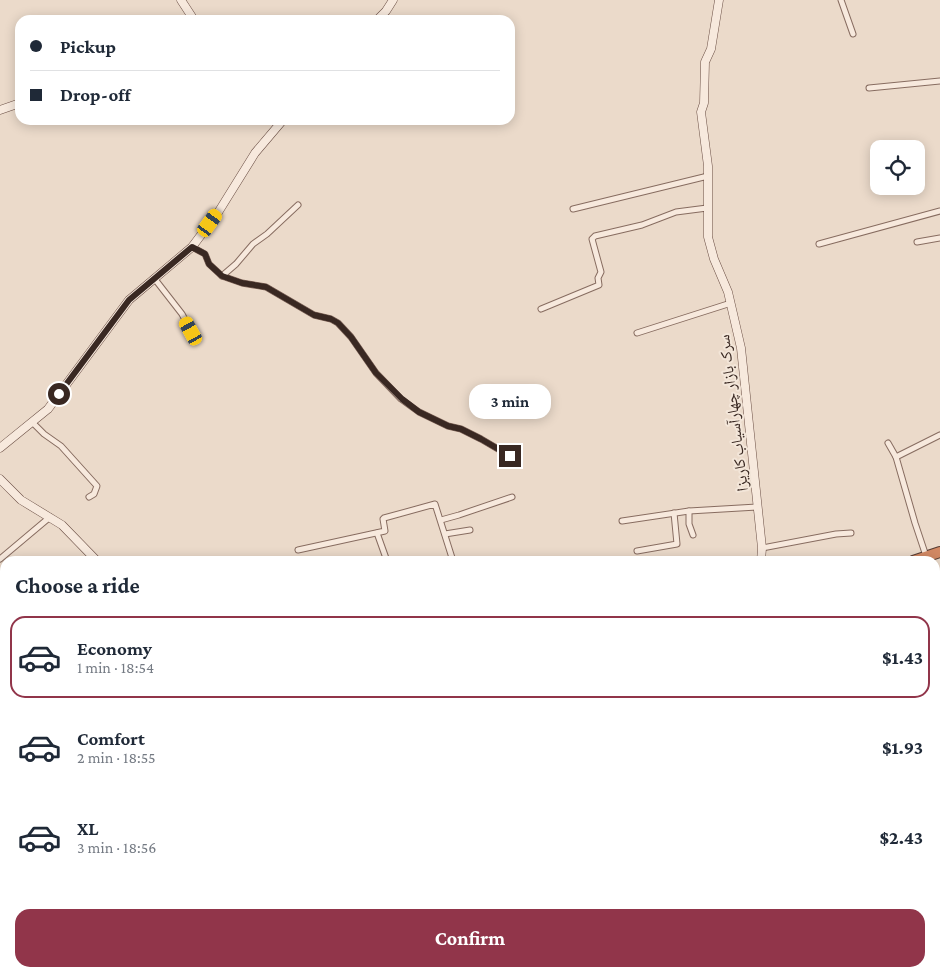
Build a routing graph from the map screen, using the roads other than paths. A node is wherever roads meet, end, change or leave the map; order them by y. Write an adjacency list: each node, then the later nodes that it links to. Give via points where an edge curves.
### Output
1 (181, 0): 5 (street)
2 (393, 0): 6 (street)
3 (719, 0): 13 (street, سرک بازار چهارآسیاب کاریزا, via 711,49 705,62 701,112)
4 (841, 0): 7 (street)
5 (191, 15)
6 (382, 15)
7 (853, 34)
8 (940, 81): 9 (street)
9 (869, 88)
10 (15, 105): 11 (street)
11 (0, 110)
12 (279, 125): 21 (street, via 255,153)
13 (708, 176): 15 (street, سرک بازار چهارآسیاب کاریزا); 16 (street)
14 (298, 205): 22 (street)
15 (707, 208): 24 (street, سرک بازار چهارآسیاب کاریزا, via 708,237); 25 (street, via 676,212 642,225 595,236 592,239 601,272 599,284)
16 (573, 209)
17 (940, 211): 20 (street)
18 (940, 238): 19 (street)
19 (918, 242)
20 (819, 244)
21 (192, 247): 22 (street, via 205,254 209,264); 23 (street)
22 (222, 276): 32 (street, via 266,287 314,315 338,323 376,373 402,399 419,412 461,429)
23 (154, 278): 26 (street); 28 (street, via 129,300 48,409)
24 (731, 303): 27 (street); 37 (street, سرک بازار چهارآسیاب کاریزا, via 741,348)
25 (541, 309)
26 (191, 331)
27 (637, 333)
28 (32, 422): 31 (street); 35 (street, via 61,446 97,486)
29 (940, 436): 33 (street)
30 (888, 443): 33 (street)
31 (0, 448)
32 (510, 456)
33 (896, 457): 56 (street)
34 (0, 479): 40 (street, via 21,500)
35 (89, 497)
36 (512, 497): 41 (street)
37 (757, 507): 38 (street); 48 (street, سرک بازار چهارآسیاب کاریزا)
38 (689, 511): 39 (street); 47 (street)
39 (674, 513): 42 (street); 50 (street, via 677,544)
40 (50, 516): 51 (street); 52 (street)
41 (441, 520): 44 (street, via 435,504 384,518 386,530); 46 (street)
42 (622, 521)
43 (470, 530): 46 (street)
44 (378, 533): 49 (street); 53 (street)
45 (851, 533): 48 (street)
46 (446, 534): 54 (street)
47 (693, 535)
48 (762, 548): 55 (street, سرک بازار چهارآسیاب کاریزا)
49 (298, 550)
50 (637, 551)
51 (3, 556)
52 (92, 556)
53 (385, 556)
54 (452, 556)
55 (761, 556)
56 (926, 556)

